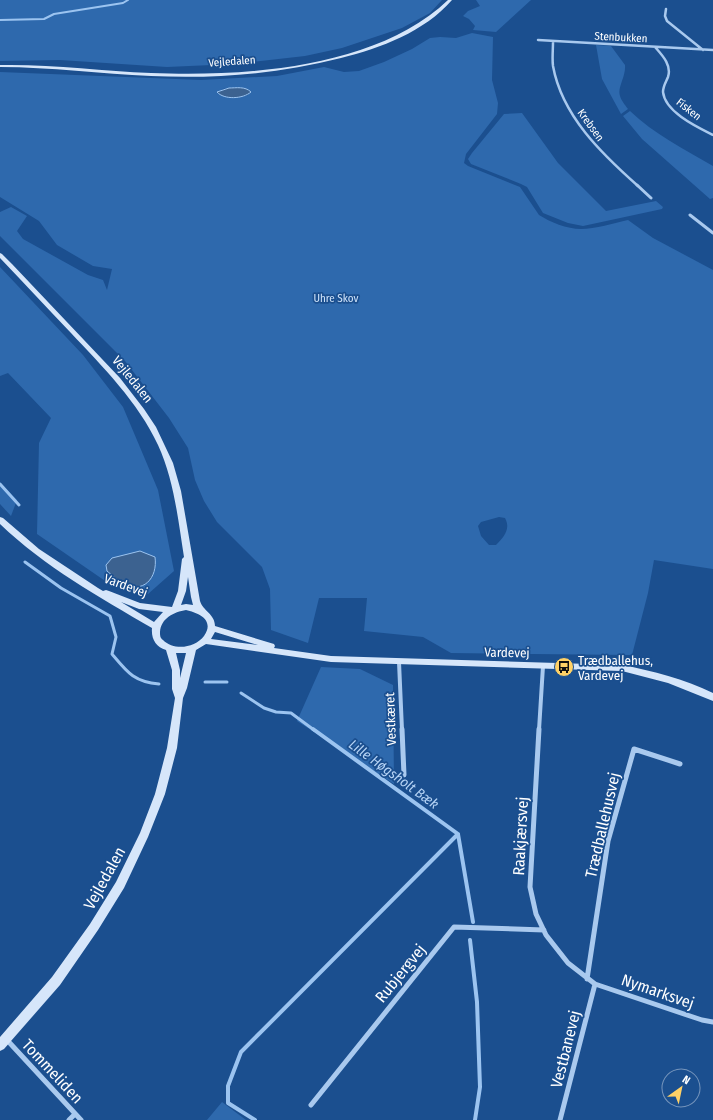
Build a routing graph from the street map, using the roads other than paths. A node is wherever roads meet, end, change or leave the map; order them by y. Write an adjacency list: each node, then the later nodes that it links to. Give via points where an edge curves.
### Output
1 (450, 0): 8 (street, Vejledalen, via 426,20 392,40 347,55 292,67 237,74 195,75)
2 (666, 9): 6 (street, via 667,21)
3 (538, 40): 4 (street, Stenbukken)
4 (553, 42): 5 (street, Stenbukken); 10 (street, Krebsen, via 558,86 575,120 598,149)
5 (655, 47): 6 (street, Stenbukken); 9 (street, Fisken, via 669,66 663,92 665,100 680,115)
6 (703, 50): 7 (street, Stenbukken)
7 (713, 50)
8 (0, 66)
9 (713, 135)
10 (651, 198)
11 (690, 215): 12 (street)
12 (713, 233)
13 (0, 254): 15 (street, Vejledalen, via 113,374 143,413 169,463 182,515)
14 (0, 520): 16 (street, Vardevej, via 42,556)
15 (186, 554): 17 (street, Vejledalen, via 182,591); 18 (street, Vejledalen)
16 (74, 578): 17 (street, Vardevej, via 139,606); 19 (street, Vardevej)
17 (173, 609): 18 (street); 19 (street, via 161,617)
18 (198, 609): 20 (street, via 204,611 211,619)
19 (156, 627): 22 (street, via 158,639)
20 (212, 628): 21 (street); 24 (street, Vardevej)
21 (205, 641): 23 (street); 24 (street, Vardevej)
22 (170, 648): 23 (street); 28 (street, Vejledalen, via 176,670 176,689)
23 (192, 648): 28 (street, Vejledalen, via 184,688)
24 (296, 654): 25 (street, Vardevej, via 331,659)
25 (399, 662): 26 (street, Vardevej); 30 (street, Vestkæret)
26 (544, 666): 27 (street, Vardevej, via 622,668 651,673 676,680); 31 (street, Raakjærsvej, via 530,887 536,914)
27 (713, 697)
28 (179, 698): 35 (street, Vejledalen, via 172,748 160,794 145,834 120,885 56,981)
29 (680, 764): 32 (street, Trædballehusvej, via 634,749 608,841)
30 (404, 775)
31 (544, 930): 32 (street, Raakjærsvej, via 554,948); 36 (street, Rubjergvej, via 454,927)
32 (587, 979): 33 (street, Raakjærsvej)
33 (595, 984): 34 (street, Nymarksvej); 40 (street, Vestbanevej)
34 (713, 1022)
35 (3, 1042): 37 (street, Tommeliden)
36 (311, 1105)
37 (75, 1114): 38 (street); 39 (street, Tommeliden)
38 (69, 1120)
39 (81, 1120)
40 (560, 1120)

